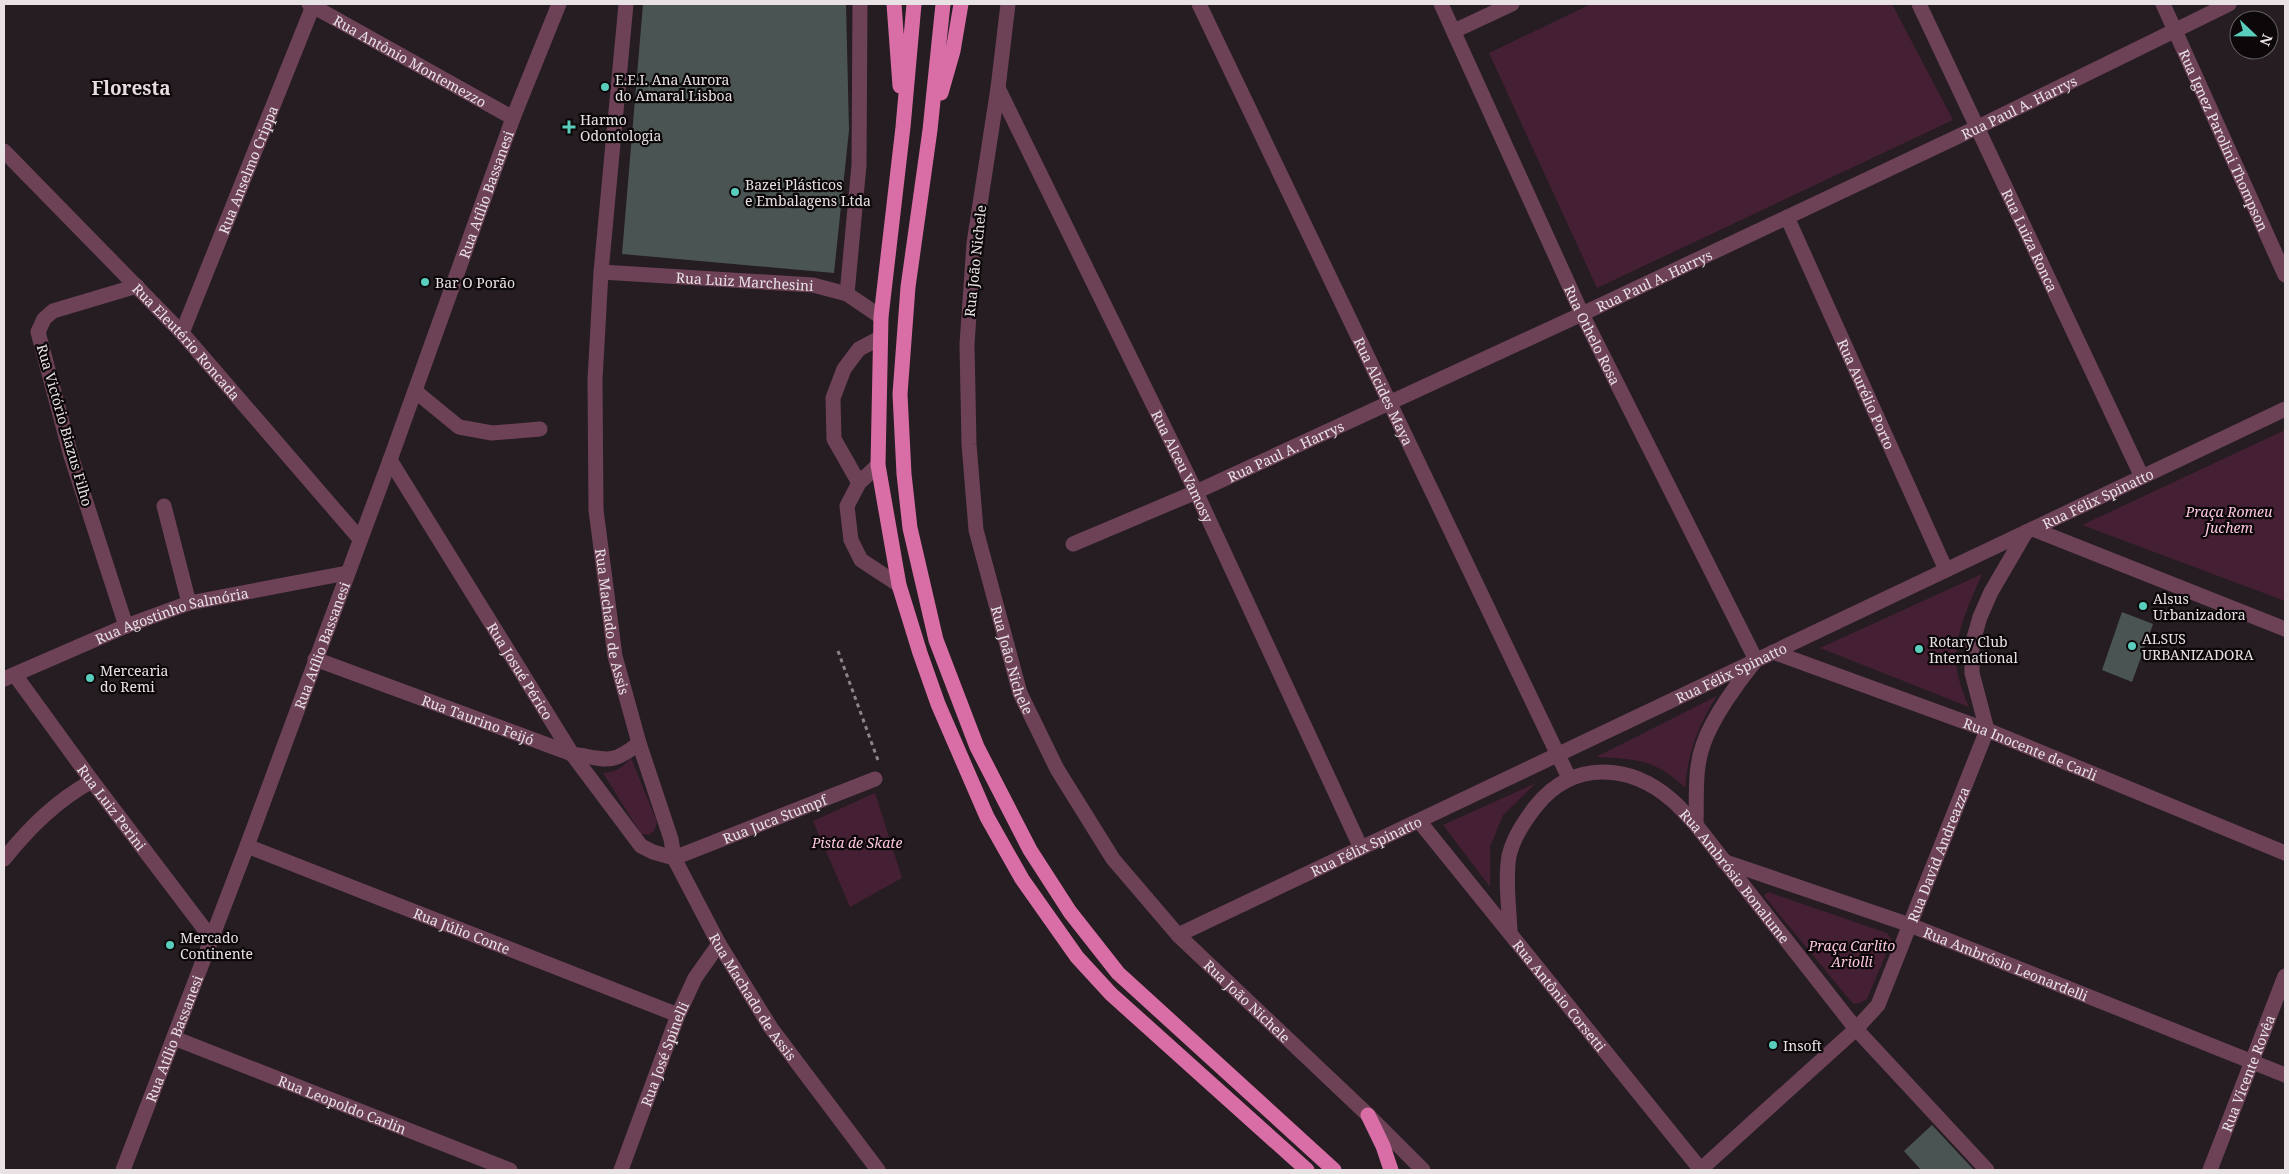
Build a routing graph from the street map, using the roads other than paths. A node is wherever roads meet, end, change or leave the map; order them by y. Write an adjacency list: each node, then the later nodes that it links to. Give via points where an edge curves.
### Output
1 (560, 4): 19 (street, Rua Atílio Bassanesi)
2 (626, 4): 25 (street, Rua Machado de Assis)
3 (860, 4): 28 (street, via 859,165)
4 (894, 4): 20 (highway)
5 (914, 4): 20 (highway)
6 (943, 4): 22 (highway)
7 (961, 4): 22 (highway, via 953,51)
8 (1008, 4): 18 (street, Rua João Nichele)
9 (1199, 4): 34 (street, Rua Alcides Maya)
10 (1441, 4): 17 (street, Rua Othelo Rosa)
11 (1512, 4): 17 (street)
12 (1919, 4): 21 (street, Rua Luiza Ronca)
13 (2163, 4): 16 (street, Rua Ignez Parolini Thompson)
14 (2229, 4): 16 (street, Rua Paul A. Harrys)
15 (311, 5): 19 (street, Rua Antônio Montemezzo); 31 (street, Rua Anselmo Crippa)
16 (2174, 29): 21 (street, Rua Paul A. Harrys); 26 (street, Rua Ignez Parolini Thompson)
17 (1454, 31): 29 (street, Rua Othelo Rosa)
18 (998, 88): 41 (street, Rua Alceu Vamosy); 73 (street, Rua João Nichele, via 974,243 967,344 969,444 976,530 1020,693 1057,769 1113,859)
19 (513, 118): 33 (street, Rua Atílio Bassanesi)
20 (903, 127): 30 (highway)
21 (1978, 127): 24 (street, Rua Paul A. Harrys); 39 (street, Rua Luiza Ronca)
22 (930, 130): 88 (highway, via 908,287 900,394 910,528 936,640 958,699 977,747 1030,850 1070,912 1112,965)
23 (4, 150): 27 (street, Rua Eleutério Roncada)
24 (1787, 217): 29 (street, Rua Paul A. Harrys); 46 (street, Rua Aurélio Porto)
25 (601, 272): 28 (street, Rua Luiz Marchesini, via 813,285); 57 (street, Rua Machado de Assis, via 595,380 596,510 615,656)
26 (2285, 275)
27 (136, 286): 31 (street, Rua Eleutério Roncada); 50 (street, Rua Victório Biazus Filho, via 53,311 44,319 38,332 71,456)
28 (847, 294): 30 (street, Rua Luiz Marchesini)
29 (1582, 314): 34 (street, Rua Paul A. Harrys); 54 (street, Rua Othelo Rosa)
30 (881, 317): 32 (highway)
31 (182, 333): 44 (street, Rua Eleutério Roncada)
32 (880, 338): 38 (highway); 40 (street, via 858,349 844,369 833,398 834,438)
33 (415, 391): 36 (street, via 459,427 492,433); 37 (street, Rua Atílio Bassanesi)
34 (1388, 402): 41 (street, Rua Paul A. Harrys); 59 (street, Rua Alcides Maya)
35 (2285, 409): 39 (street, Rua Félix Spinatto)
36 (540, 429)
37 (390, 460): 44 (street, Rua Atílio Bassanesi); 58 (street, Rua Josué Périco)
38 (878, 465): 40 (street); 48 (highway)
39 (2142, 477): 43 (street, Rua Félix Spinatto)
40 (859, 483): 48 (street, via 846,506 851,540 861,560)
41 (1196, 492): 45 (street, Rua Paul A. Harrys); 66 (street, Rua Alceu Vamosy)
42 (164, 506): 49 (street)
43 (2030, 530): 46 (street, Rua Félix Spinatto); 51 (street); 56 (street, via 1991,592 1972,645 1972,673)
44 (360, 539): 47 (street, Rua Atílio Bassanesi)
45 (1073, 544)
46 (1946, 570): 52 (street, Rua Félix Spinatto)
47 (347, 573): 49 (street, Rua Agostinho Salmória); 53 (street, Rua Atílio Bassanesi)
48 (899, 585): 87 (highway, via 920,653 963,763 987,817 1022,879 1077,957 1111,994)
49 (189, 603): 50 (street, Rua Agostinho Salmória)
50 (126, 626): 55 (street, Rua Agostinho Salmória)
51 (2285, 629)
52 (1773, 652): 54 (street, Rua Félix Spinatto); 56 (street, Rua Inocente de Carli)
53 (315, 659): 58 (street, Rua Taurino Feijó); 65 (street, Rua Atílio Bassanesi)
54 (1756, 660): 59 (street, Rua Félix Spinatto); 64 (street, via 1738,682 1703,744 1698,769)
55 (9, 677): 62 (street, Rua Luiz Perini)
56 (1987, 730): 67 (street, Rua Inocente de Carli); 71 (street, Rua David Andreazza)
57 (639, 743): 58 (street, Rua Taurino Feijó, via 625,756 613,760); 68 (street, Rua Machado de Assis, via 671,839)
58 (572, 754): 68 (street, Rua Josué Périco, via 641,846)
59 (1558, 754): 60 (street, Rua Alcides Maya); 63 (street, Rua Félix Spinatto)
60 (1569, 778): 64 (street, Rua Ambrósio Bonalume, via 1589,771 1618,773 1648,784 1672,800); 72 (street, Rua Ambrósio Bonalume, via 1545,794 1524,821 1510,855)
61 (874, 779): 68 (street, Rua Juca Stumpf)
62 (92, 781): 69 (street, via 71,792 42,816); 74 (street, Rua Luiz Perini)
63 (1419, 821): 66 (street, Rua Félix Spinatto); 72 (street, Rua Antônio Corsetti)
64 (1696, 825): 70 (street, Rua Ambrósio Bonalume)
65 (247, 846): 74 (street, Rua Atílio Bassanesi); 77 (street, Rua Júlio Conte)
66 (1361, 848): 73 (street, Rua Félix Spinatto)
67 (2285, 853)
68 (674, 858): 75 (street, Rua Machado de Assis)
69 (4, 859)
70 (1723, 861): 71 (street, Rua Ambrósio Leonardelli); 78 (street, Rua Ambrósio Bonalume)
71 (1910, 925): 78 (street, Rua David Andreazza, via 1878,1005); 80 (street, Rua Ambrósio Leonardelli)
72 (1510, 932): 91 (street, Rua Antônio Corsetti)
73 (1178, 935): 82 (street, Rua João Nichele)
74 (212, 939): 79 (street, Rua Atílio Bassanesi)
75 (719, 944): 77 (street, Rua José Spinelli, via 695,978); 86 (street, Rua Machado de Assis, via 771,1028)
76 (2285, 976): 80 (street, Rua Vicente Rovêa)
77 (678, 1015): 85 (street, Rua José Spinelli)
78 (1856, 1029): 91 (street, Rua David Andreazza); 92 (street, Rua Ambrósio Bonalume)
79 (174, 1038): 83 (street, Rua Atílio Bassanesi); 84 (street, Rua Leopoldo Carlin)
80 (2251, 1063): 81 (street, Rua Ambrósio Leonardelli); 93 (street, Rua Vicente Rovêa)
81 (2285, 1075)
82 (1368, 1115): 89 (highway); 90 (street, Rua João Nichele)
83 (123, 1170)
84 (510, 1170)
85 (621, 1170)
86 (878, 1170)
87 (1307, 1170)
88 (1334, 1170)
89 (1391, 1170)
90 (1423, 1170)
91 (1701, 1170)
92 (1987, 1170)
93 (2210, 1170)

